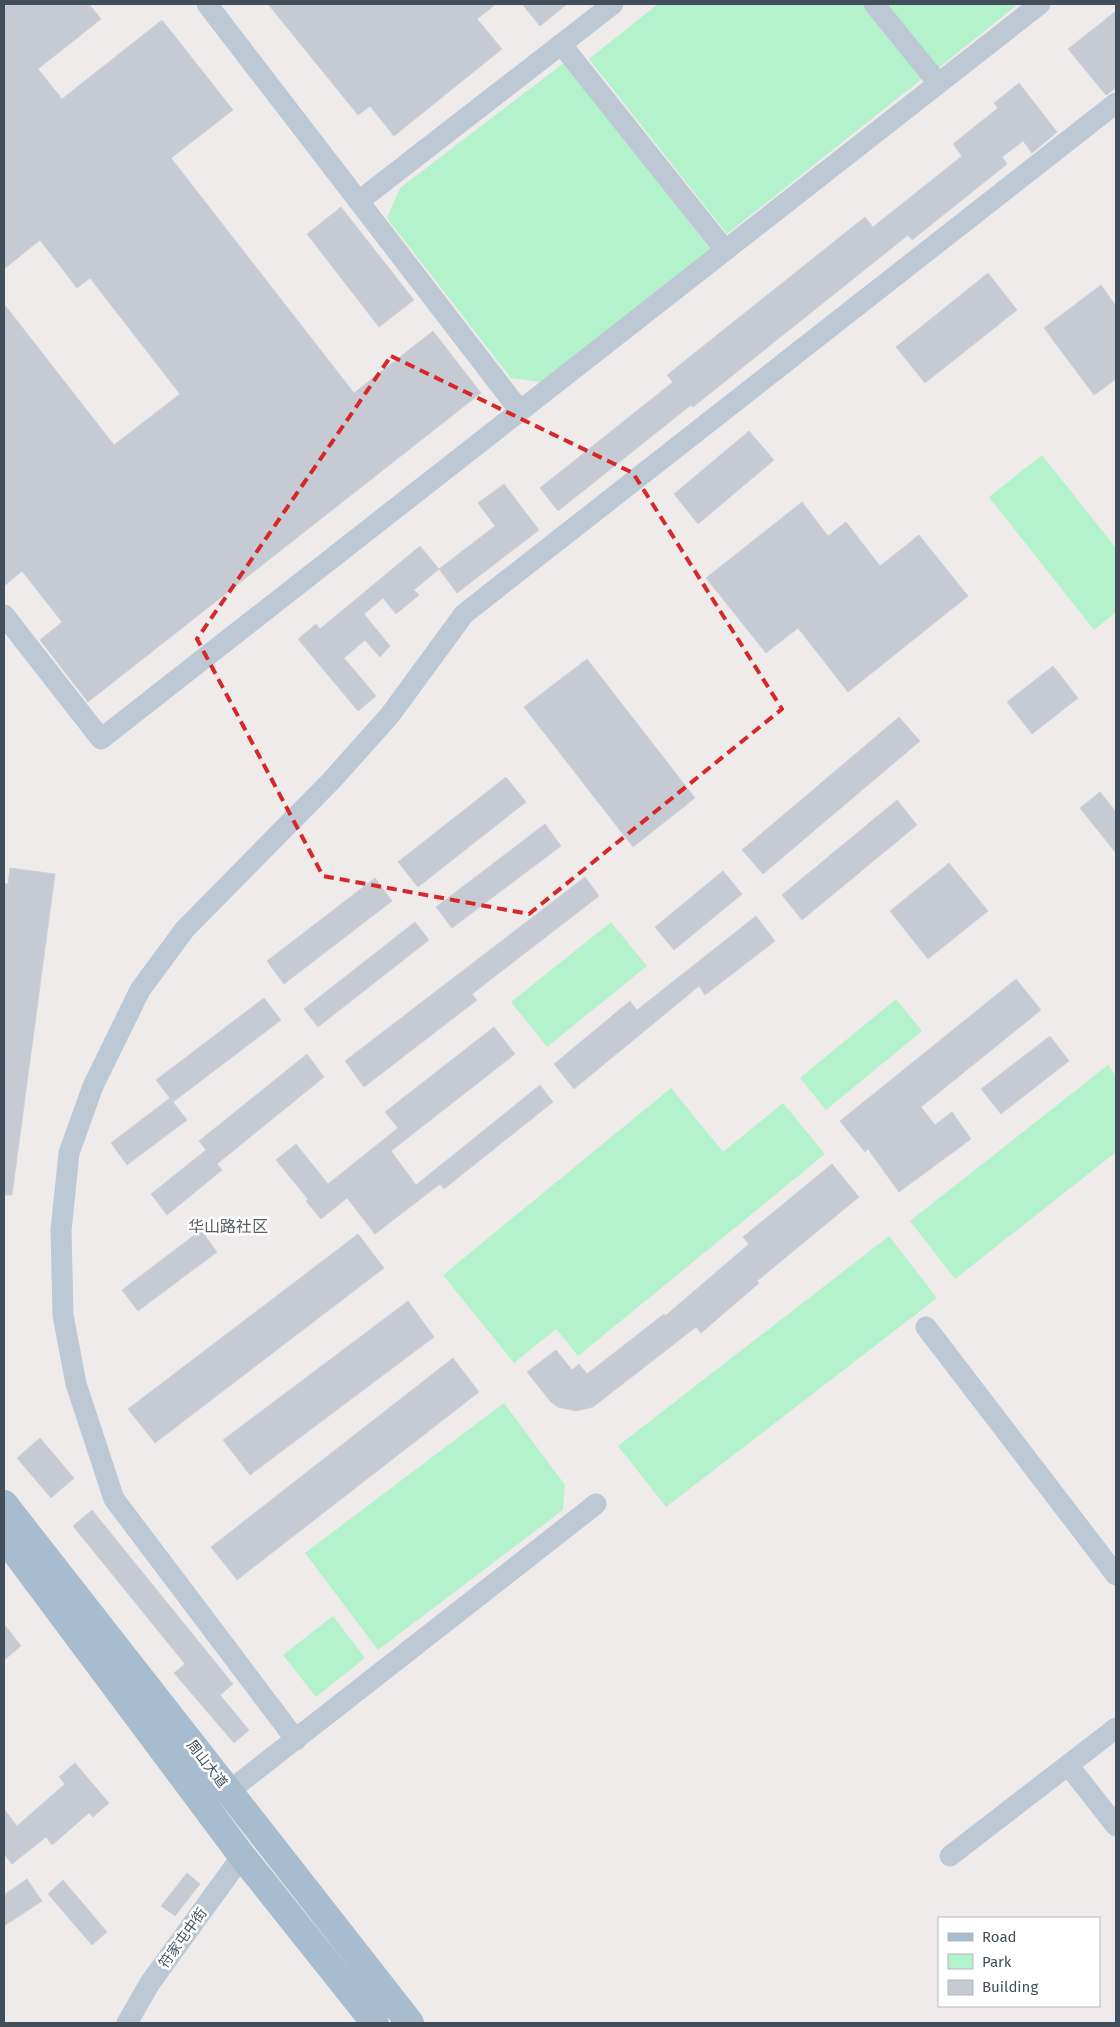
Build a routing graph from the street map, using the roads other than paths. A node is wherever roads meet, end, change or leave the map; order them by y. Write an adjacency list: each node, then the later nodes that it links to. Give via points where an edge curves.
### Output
1 (207, 4): 8 (street)
2 (614, 4): 5 (street)
3 (874, 4): 6 (street)
4 (1040, 4): 6 (street)
5 (561, 44): 8 (street); 9 (street)
6 (938, 83): 9 (street)
7 (1116, 103): 18 (street, via 464,614 390,715 332,780 185,929 140,990 93,1086 69,1153 61,1230 63,1315 76,1384 114,1499)
8 (359, 201): 10 (street)
9 (725, 250): 10 (street)
10 (520, 411): 11 (street, via 100,739)
11 (4, 615)
12 (926, 1326): 16 (street)
13 (4, 1504): 20 (main road, 周山大道)
14 (596, 1504): 18 (street)
15 (4, 1537): 22 (main road, 周山大道)
16 (1116, 1575)
17 (1116, 1728): 19 (street)
18 (296, 1740): 20 (street)
19 (1068, 1765): 21 (street); 23 (street)
20 (228, 1792): 26 (main road, 周山大道)
21 (1116, 1826)
22 (242, 1856): 24 (street, 符家屯中街, via 150,1984); 25 (main road, 周山大道)
23 (950, 1856)
24 (127, 2023)
25 (375, 2023)
26 (410, 2023)

